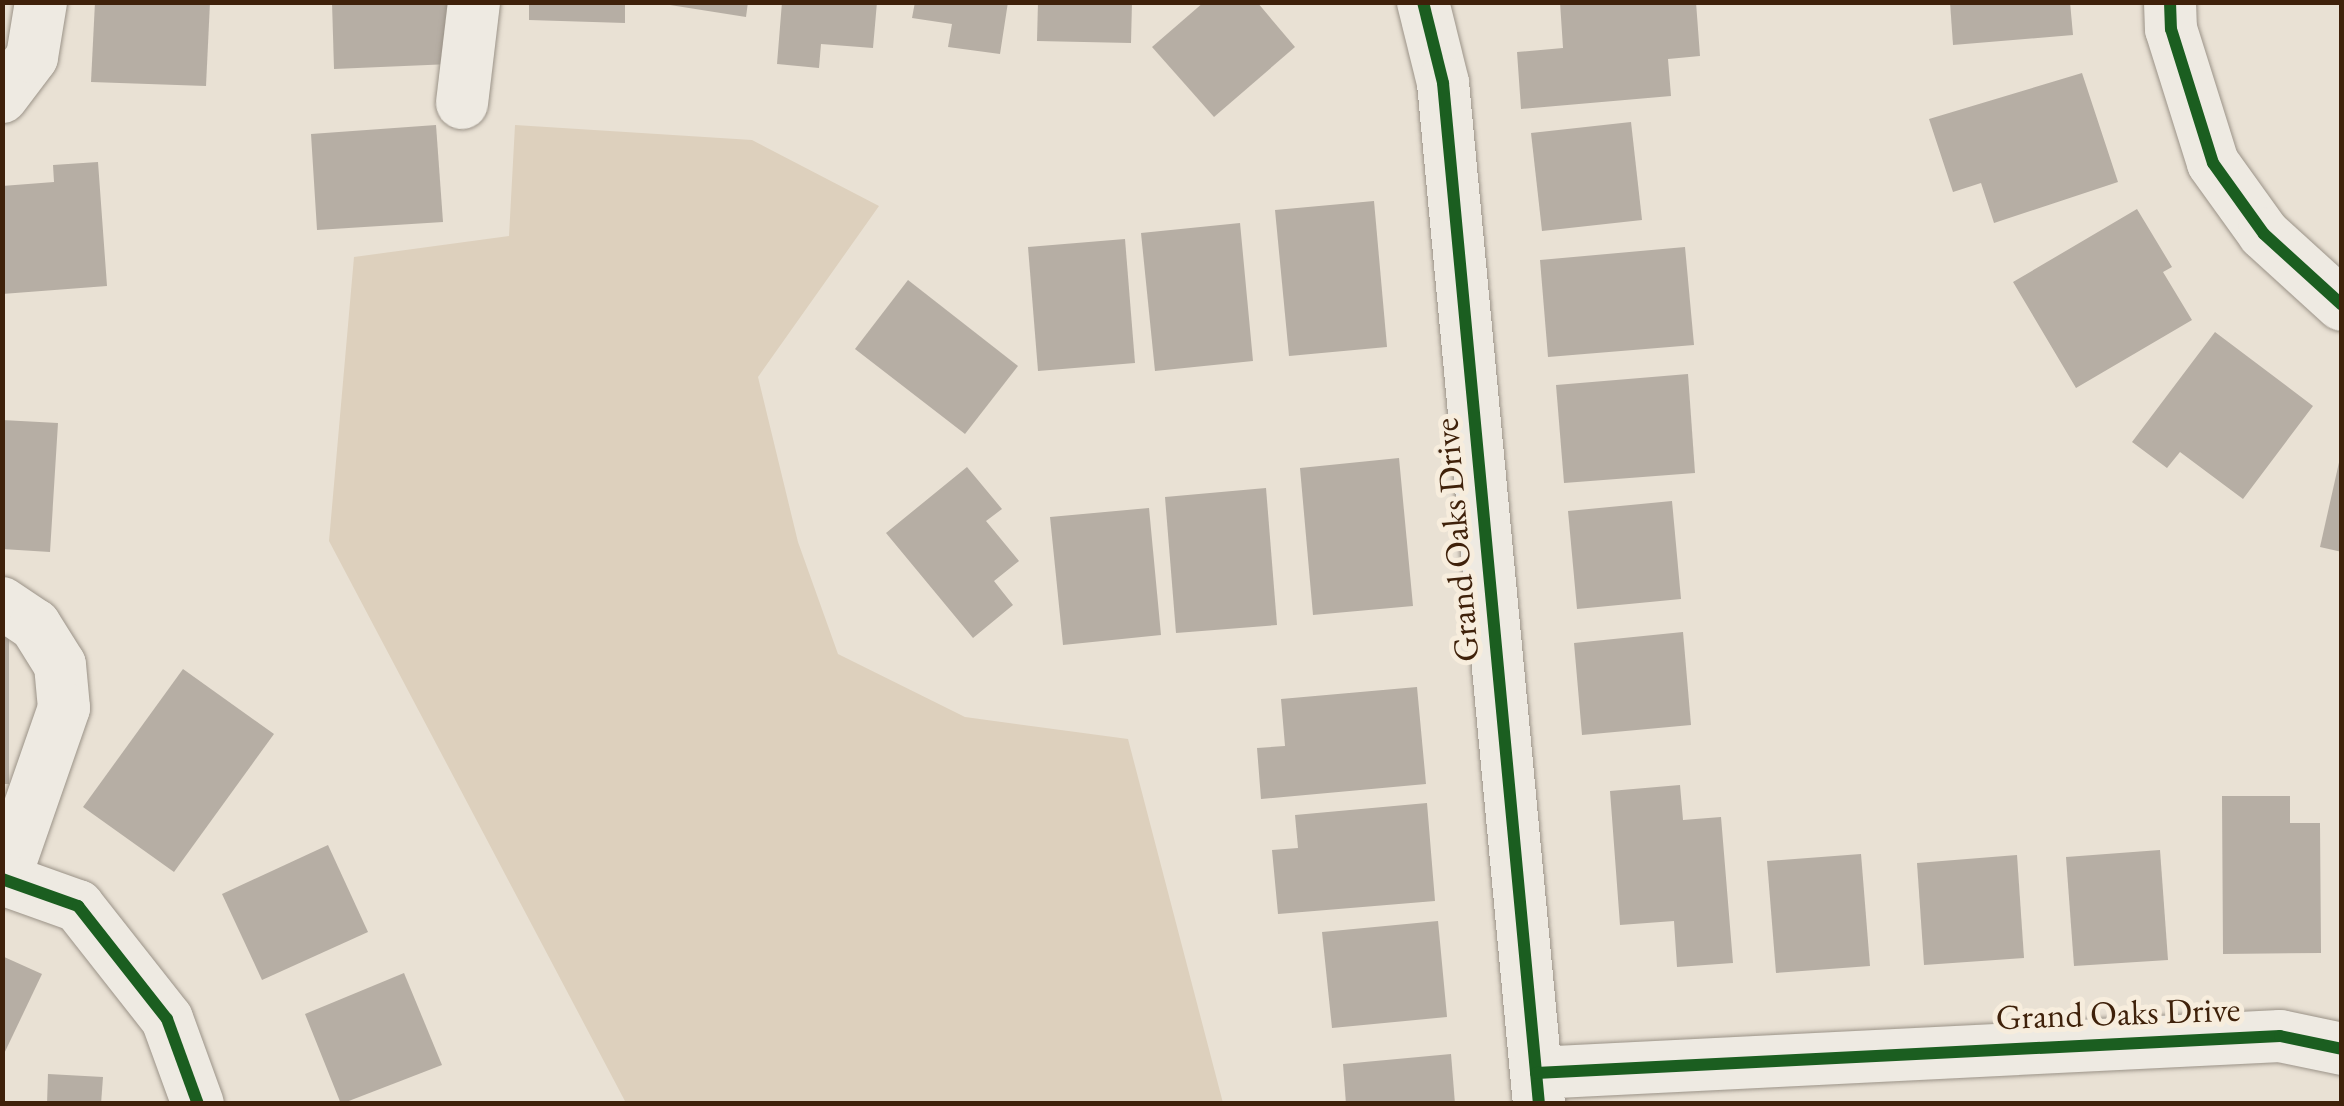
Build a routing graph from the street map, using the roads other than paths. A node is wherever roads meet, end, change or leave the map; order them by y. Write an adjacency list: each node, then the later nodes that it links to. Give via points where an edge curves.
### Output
1 (41, 2): 5 (street, via 32,56)
2 (474, 2): 6 (street)
3 (1423, 2): 11 (street, Grand Oaks Drive, via 1442,83)
4 (2170, 2): 7 (street, via 2171,29 2213,164 2264,234)
5 (2, 97)
6 (462, 102)
7 (2342, 305)
8 (2, 603): 9 (street, via 35,624 60,665 64,708)
9 (4, 879): 12 (street, via 78,906 167,1019)
10 (2342, 1049): 11 (street, Grand Oaks Drive, via 2280,1036)
11 (1538, 1088)
12 (198, 1104)

